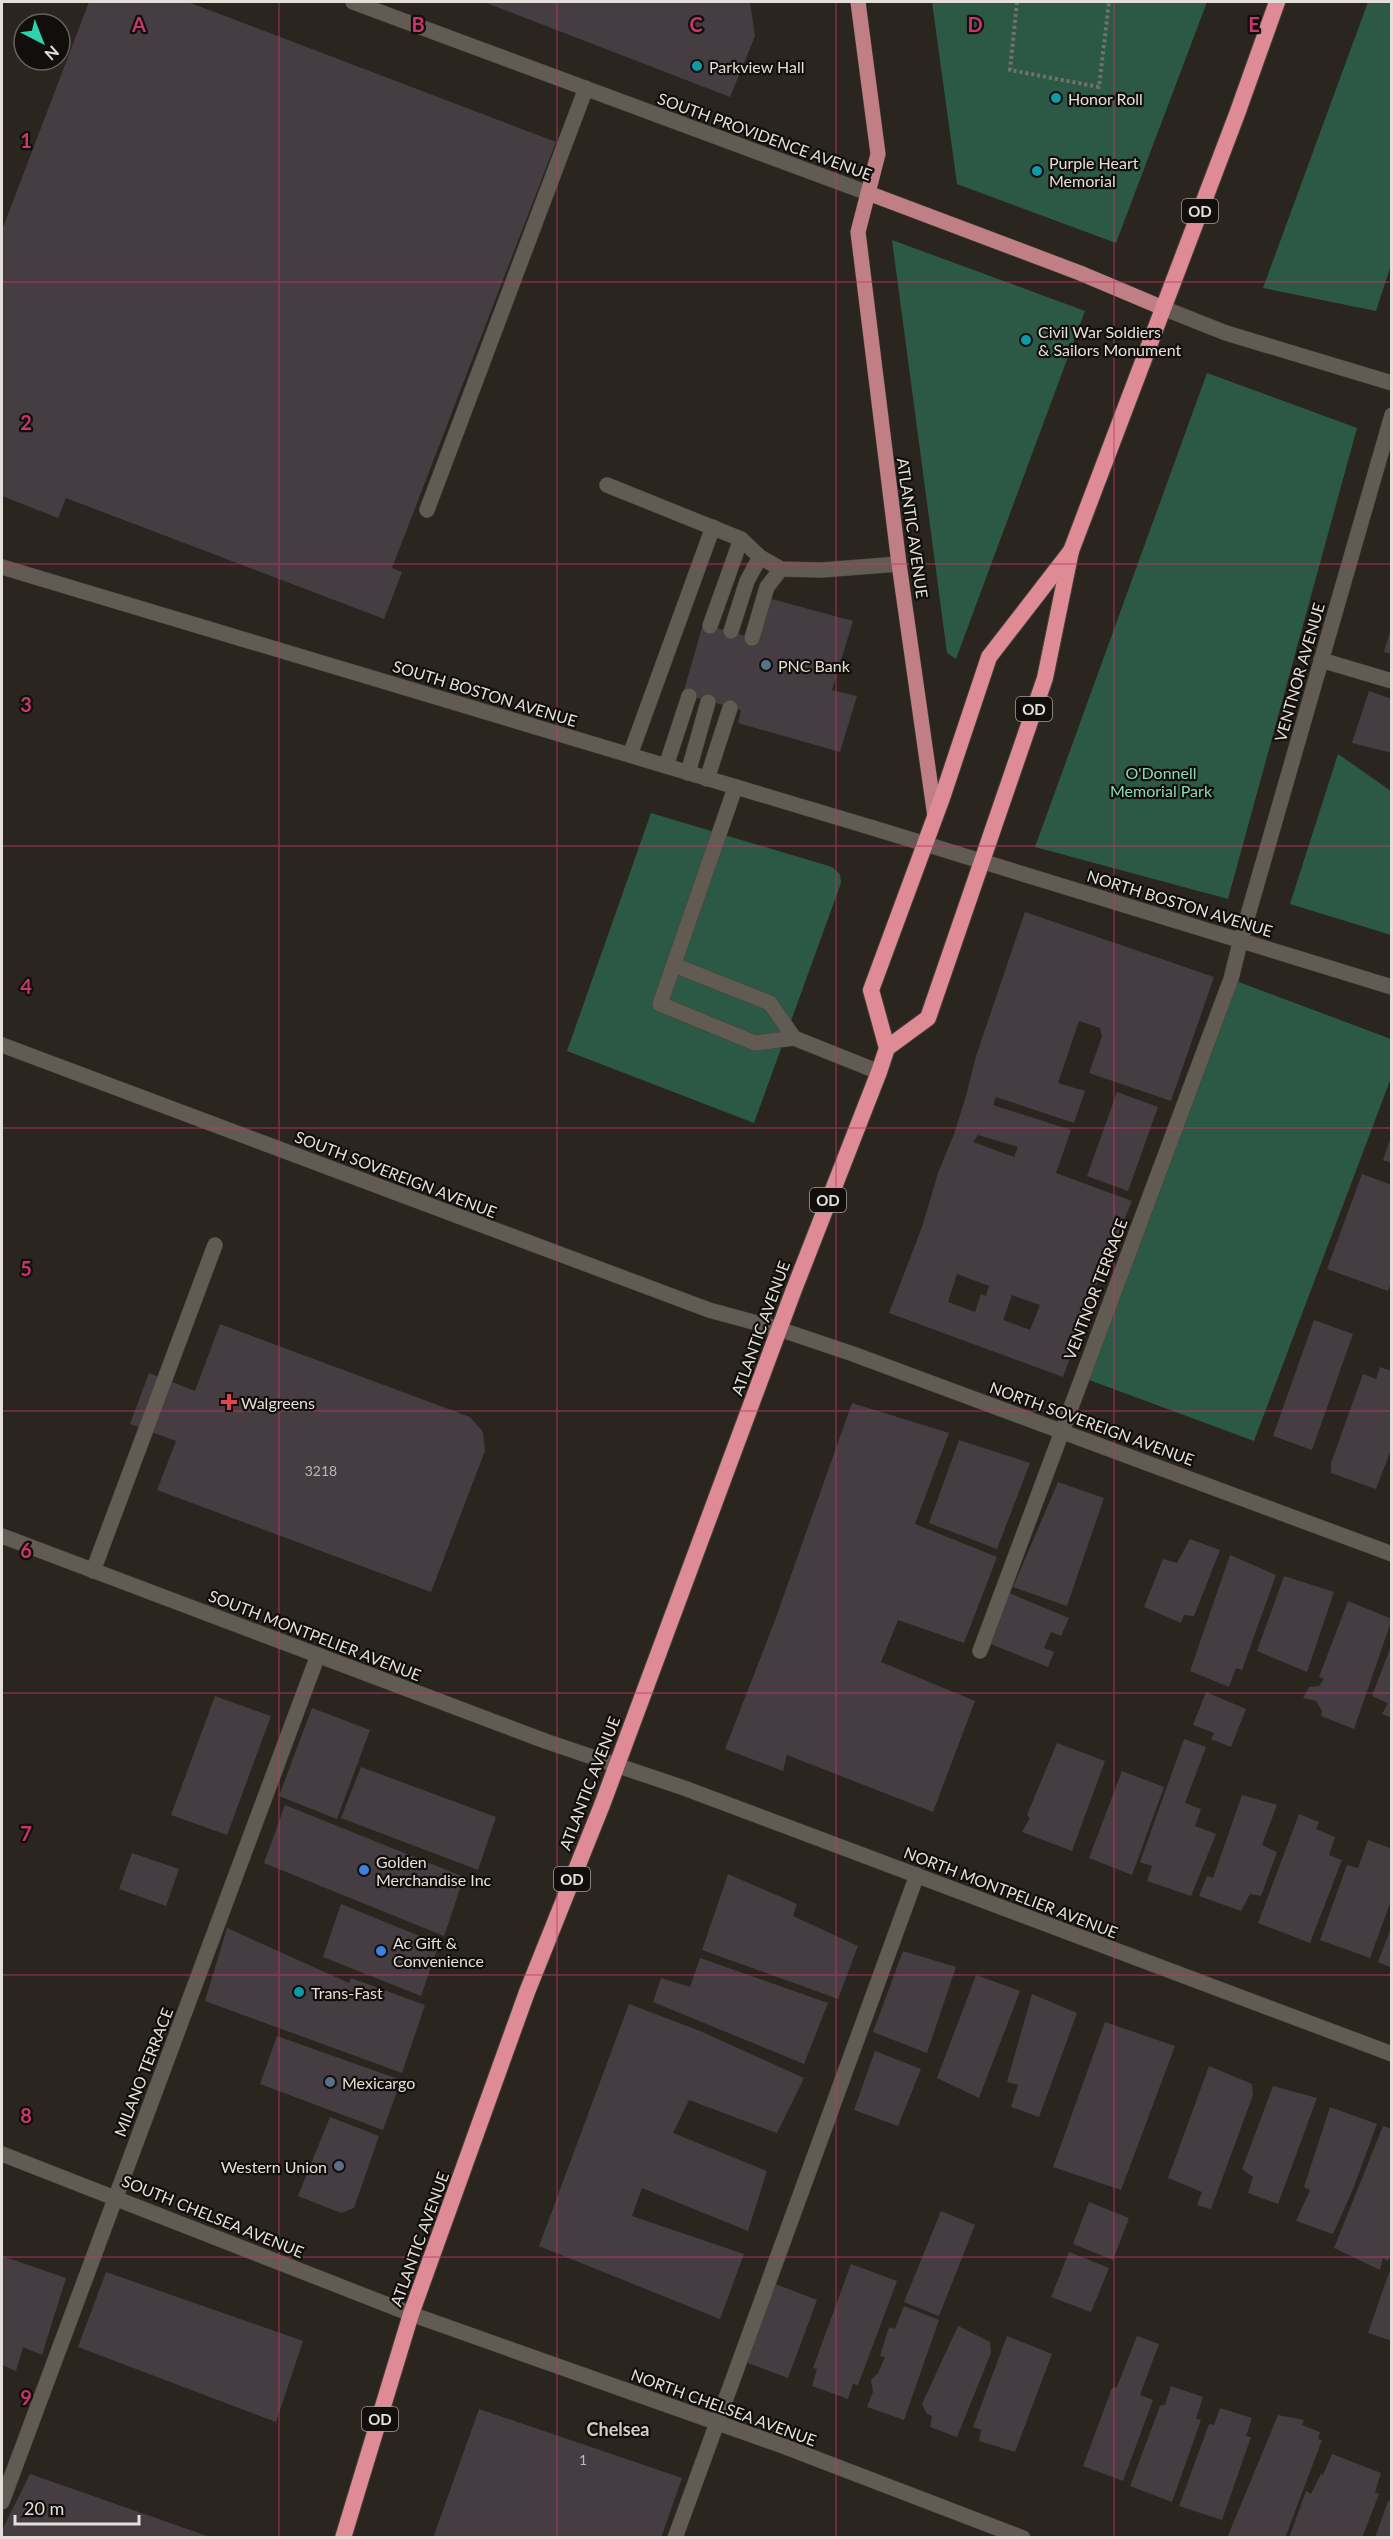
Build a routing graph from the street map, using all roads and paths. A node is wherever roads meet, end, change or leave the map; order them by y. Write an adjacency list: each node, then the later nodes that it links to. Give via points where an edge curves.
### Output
1 (353, 2): 6 (street, SOUTH PROVIDENCE AVENUE)
2 (858, 2): 7 (main road, ATLANTIC AVENUE, via 878,154)
3 (1017, 2): 4 (path, via 1010,70 1099,87)
4 (1109, 2)
5 (1276, 2): 8 (highway, OD)
6 (586, 88): 7 (street, SOUTH PROVIDENCE AVENUE); 12 (street)
7 (868, 193): 8 (main road, SOUTH PROVIDENCE AVENUE, via 1069,268); 17 (main road, ATLANTIC AVENUE, via 858,232)
8 (1163, 308): 9 (street, via 1226,333); 15 (highway, OD)
9 (1392, 383)
10 (1392, 415): 23 (street, VENTNOR AVENUE)
11 (607, 485): 13 (street)
12 (428, 510)
13 (713, 527): 14 (street); 28 (street)
14 (741, 539): 16 (street); 20 (street)
15 (1071, 551): 33 (highway, OD, via 989,657); 36 (highway, OD, via 1045,678)
16 (760, 557): 19 (street); 21 (street, via 747,581)
17 (899, 564): 19 (street); 33 (main road, ATLANTIC AVENUE)
18 (2, 567): 28 (street, SOUTH BOSTON AVENUE)
19 (781, 569): 22 (street, via 767,587)
20 (710, 626)
21 (731, 631)
22 (752, 638)
23 (1321, 660): 24 (street); 37 (street, VENTNOR AVENUE)
24 (1392, 681)
25 (689, 696): 29 (street)
26 (708, 702): 30 (street)
27 (730, 708): 31 (street)
28 (630, 755): 29 (street, SOUTH BOSTON AVENUE)
29 (666, 766): 30 (street, SOUTH BOSTON AVENUE)
30 (688, 773): 31 (street, SOUTH BOSTON AVENUE)
31 (707, 779): 32 (street, SOUTH BOSTON AVENUE)
32 (735, 788): 34 (street, SOUTH BOSTON AVENUE); 38 (street)
33 (935, 817): 34 (highway, ATLANTIC AVENUE)
34 (926, 844): 35 (street, SOUTH BOSTON AVENUE); 42 (highway, ATLANTIC AVENUE, via 871,990)
35 (958, 855): 36 (street, NORTH BOSTON AVENUE)
36 (982, 862): 37 (street, NORTH BOSTON AVENUE); 42 (highway, OD, via 928,1018)
37 (1240, 939): 39 (street, NORTH BOSTON AVENUE); 46 (street, VENTNOR TERRACE, via 1231,980)
38 (674, 965): 40 (street, via 770,1003); 40 (street, via 660,1004 755,1043)
39 (1392, 987)
40 (794, 1038): 43 (street)
41 (2, 1045): 45 (street, SOUTH SOVEREIGN AVENUE, via 709,1310)
42 (887, 1048): 43 (highway, ATLANTIC AVENUE / OD)
43 (879, 1072): 45 (highway, ATLANTIC AVENUE / OD)
44 (215, 1245): 49 (street)
45 (779, 1329): 46 (street, NORTH SOVEREIGN AVENUE); 52 (highway, ATLANTIC AVENUE / OD)
46 (1061, 1430): 48 (street, NORTH SOVEREIGN AVENUE); 50 (street, VENTNOR TERRACE)
47 (2, 1536): 49 (street, SOUTH MONTPELIER AVENUE)
48 (1392, 1554)
49 (93, 1571): 51 (street, SOUTH MONTPELIER AVENUE)
50 (980, 1651)
51 (318, 1656): 52 (street, SOUTH MONTPELIER AVENUE); 56 (street, MILANO TERRACE)
52 (616, 1764): 53 (street, NORTH MONTPELIER AVENUE); 57 (highway, ATLANTIC AVENUE / OD, via 527,1992)
53 (916, 1875): 54 (street, NORTH MONTPELIER AVENUE); 58 (street)
54 (1392, 2054)
55 (2, 2154): 56 (street, SOUTH CHELSEA AVENUE)
56 (116, 2197): 57 (street, SOUTH CHELSEA AVENUE); 59 (street, MILANO TERRACE)
57 (411, 2314): 58 (street, NORTH CHELSEA AVENUE); 60 (highway, ATLANTIC AVENUE / OD)
58 (716, 2423): 61 (street); 62 (street, NORTH CHELSEA AVENUE)
59 (2, 2502)
60 (343, 2538)
61 (675, 2538)
62 (1023, 2538)

